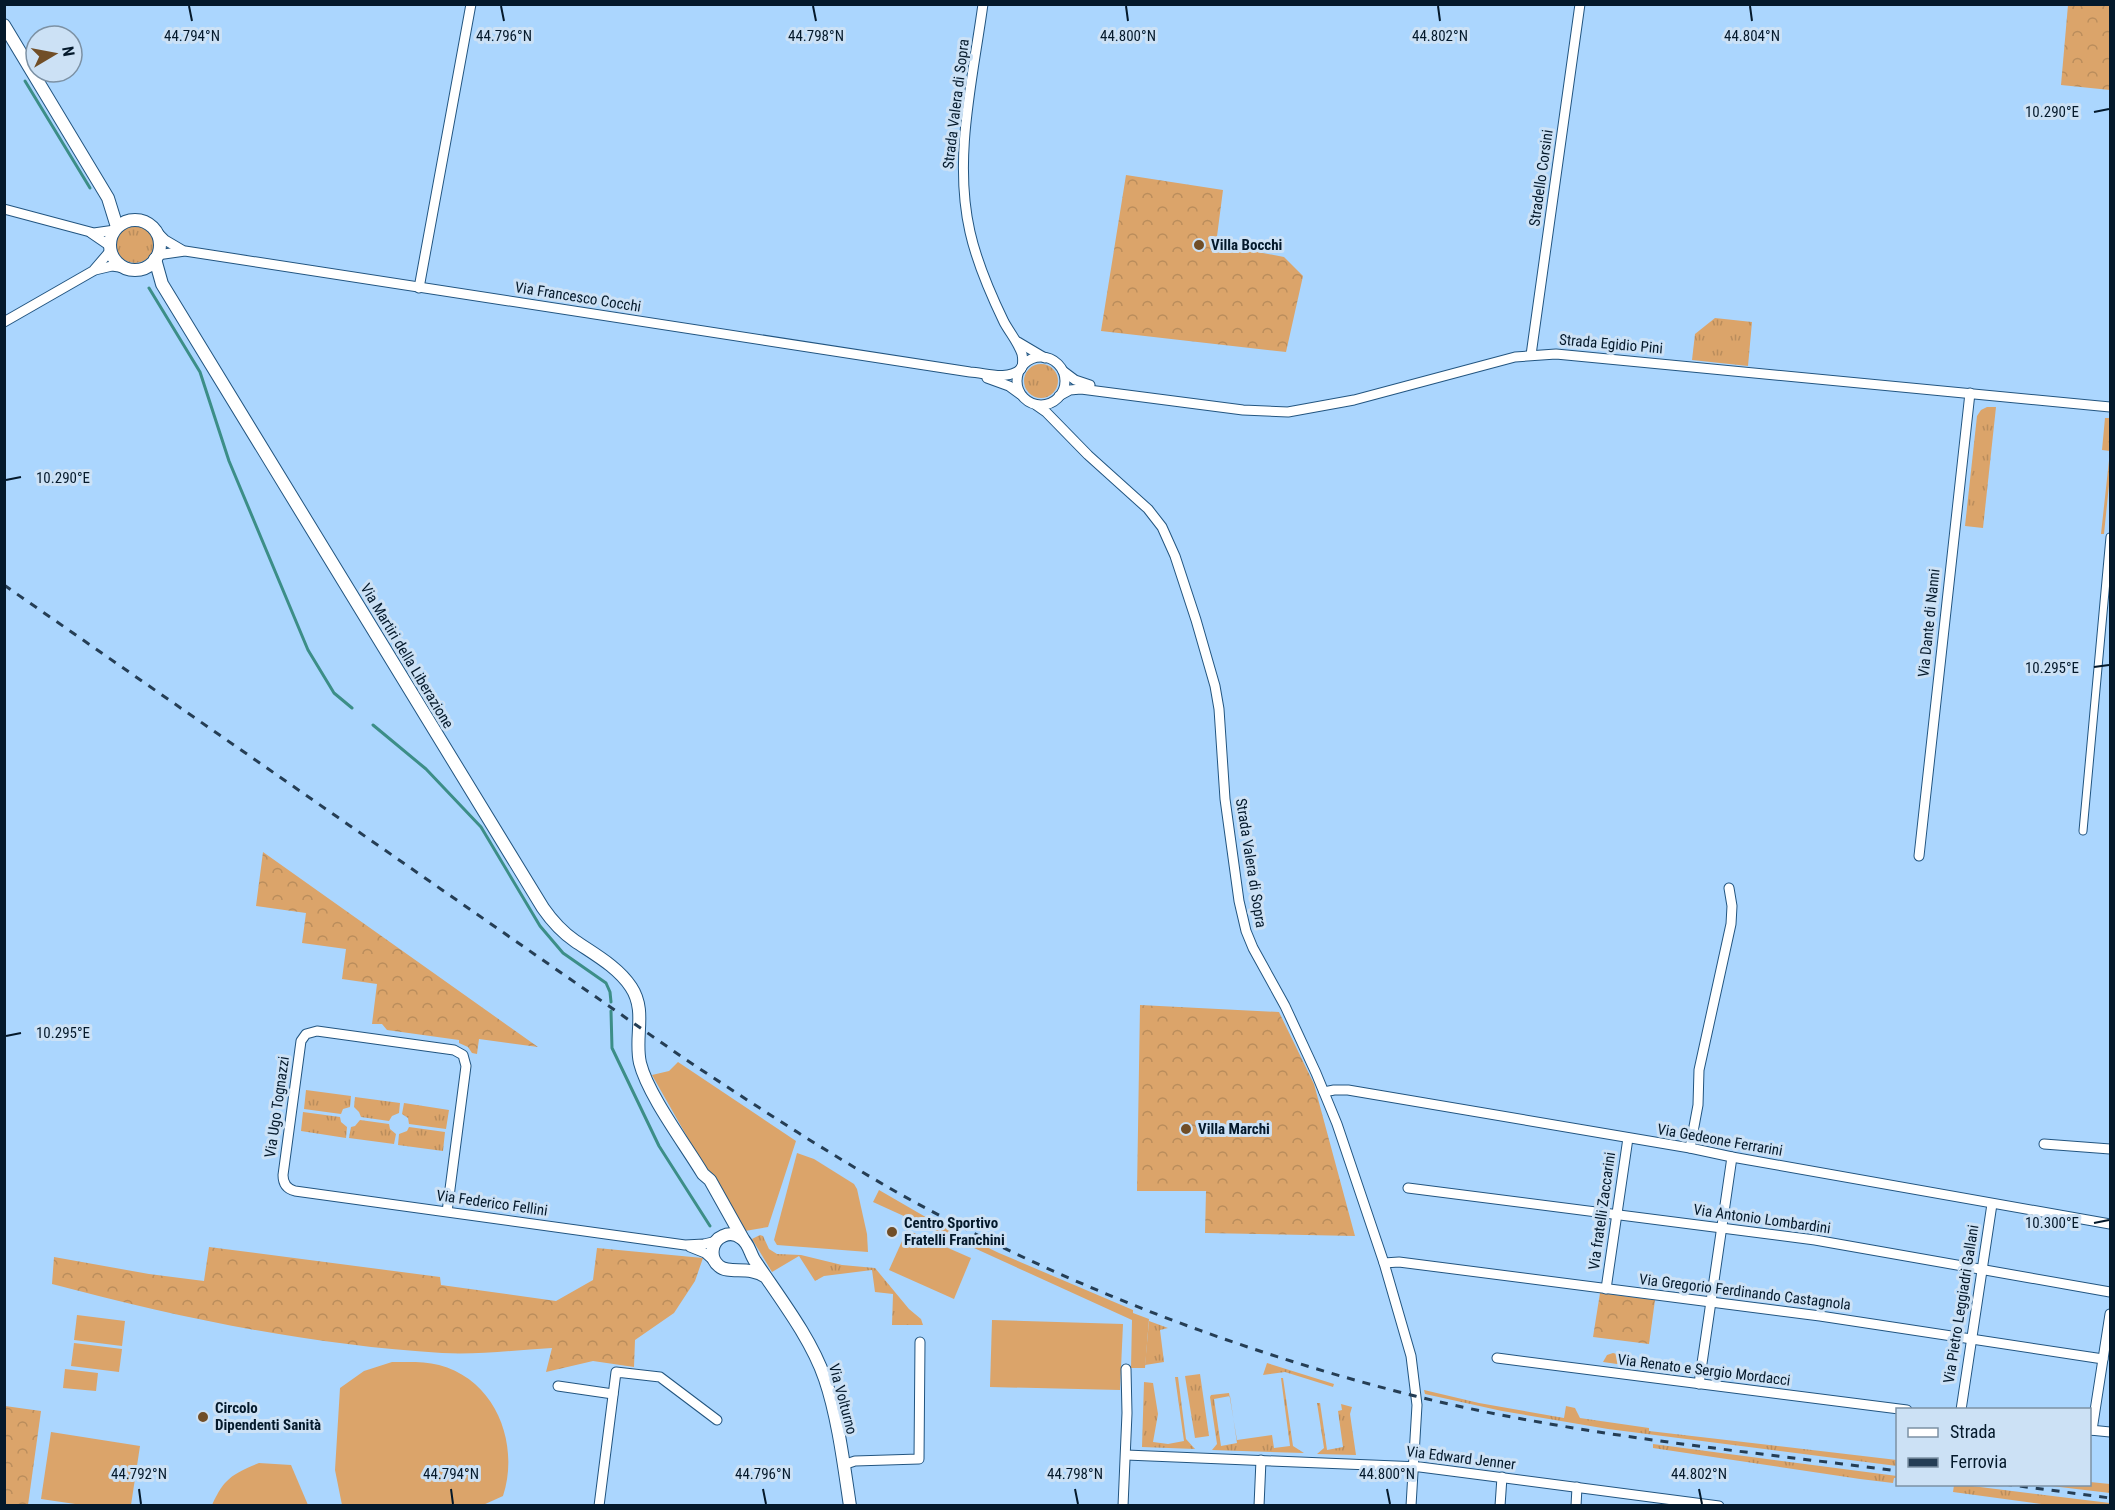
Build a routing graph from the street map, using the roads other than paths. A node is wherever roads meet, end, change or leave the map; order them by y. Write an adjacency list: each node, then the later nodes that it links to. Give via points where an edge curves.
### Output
1 (471, 4): 16 (street)
2 (983, 4): 18 (street, Strada Valera di Sopra, via 964,141 964,195 976,255 996,306)
3 (1580, 4): 19 (street, Stradello Corsini)
4 (4, 25): 5 (street)
5 (108, 198): 7 (street); 8 (street)
6 (4, 209): 9 (street)
7 (148, 225): 8 (street, via 131,220); 11 (street, Via Francesco Cocchi); 12 (street, Via Martiri della Liberazione, via 159,243)
8 (116, 229): 9 (street); 10 (street)
9 (89, 231): 10 (street)
10 (110, 248): 13 (street, Via Martiri della Liberazione, via 116,260); 14 (street)
11 (184, 251): 12 (street, Via Francesco Cocchi); 16 (street, Via Francesco Cocchi)
12 (156, 257): 13 (street, via 146,267); 15 (street, Via Martiri della Liberazione)
13 (130, 268): 14 (street, via 112,266); 15 (street, Via Martiri della Liberazione, via 147,273)
14 (93, 271): 17 (street)
15 (162, 284): 35 (street, Via Martiri della Liberazione, via 543,908 562,931 628,983 638,1003)
16 (418, 288): 23 (street, Via Francesco Cocchi)
17 (4, 322)
18 (1016, 341): 20 (street); 22 (street, Strada Valera di Sopra, via 1023,357)
19 (1531, 355): 24 (street, Strada Egidio Pini, via 1354,400 1288,412); 25 (street, Strada Egidio Pini, via 1566,355)
20 (1047, 358): 21 (street); 22 (street, via 1036,358)
21 (1060, 367): 24 (street, Strada Egidio Pini, via 1075,380); 27 (street, via 1064,382)
22 (1021, 368): 23 (street, Via Francesco Cocchi, via 1004,376); 26 (street, Strada Valera di Sopra, via 1017,382)
23 (968, 372): 26 (street, Via Francesco Cocchi, via 1009,386)
24 (1115, 393): 27 (street, Strada Egidio Pini, via 1078,388)
25 (1970, 393): 29 (street, Strada Egidio Pini); 33 (street, Via Dante di Nanni)
26 (1023, 397): 28 (street, Strada Valera di Sopra)
27 (1059, 397): 28 (street, via 1046,405); 30 (street, via 1056,411)
28 (1036, 405): 30 (street, Strada Valera di Sopra)
29 (2110, 407)
30 (1062, 428): 36 (street, Strada Valera di Sopra, via 1153,515 1172,548 1220,709 1225,799 1246,932)
31 (2110, 537): 32 (street)
32 (2083, 831)
33 (1919, 856)
34 (1729, 888): 39 (street, via 1731,924 1699,1070 1698,1105)
35 (639, 1026): 42 (street, Via Volturno, via 640,1064)
36 (1324, 1092): 37 (street, Via Gedeone Ferrarini, via 1344,1090); 54 (street, Strada Valera di Sopra)
37 (1628, 1138): 39 (street, Via Gedeone Ferrarini); 47 (street, Via fratelli Zaccarini)
38 (2044, 1144): 40 (street)
39 (1690, 1148): 41 (street, Via Gedeone Ferrarini)
40 (2110, 1149)
41 (1732, 1157): 45 (street, Via Gedeone Ferrarini); 49 (street)
42 (703, 1174): 50 (street, Via Volturno, via 724,1217); 51 (street, Via Volturno)
43 (1408, 1188): 47 (street, Via Antonio Lombardini)
44 (295, 1191): 46 (street, Via Federico Fellini); 46 (street, Via Ugo Tognazzi, via 285,1186 283,1175 301,1041 306,1034 317,1031 456,1050 465,1057 466,1066)
45 (1992, 1204): 48 (street, Via Gedeone Ferrarini); 55 (street, Via Pietro Leggiadri Gallani)
46 (447, 1212): 52 (street, Via Federico Fellini)
47 (1617, 1215): 49 (street, Via Antonio Lombardini); 58 (street, Via fratelli Zaccarini)
48 (2110, 1224)
49 (1722, 1228): 55 (street, Via Antonio Lombardini); 60 (street)
50 (717, 1240): 51 (street, via 732,1234); 52 (street, Via Federico Fellini); 53 (street, Via Volturno, via 712,1250)
51 (745, 1242): 56 (street, via 749,1254); 57 (street, Via Volturno)
52 (685, 1245): 53 (street, Via Federico Fellini)
53 (715, 1262): 56 (street, via 724,1270)
54 (1384, 1263): 58 (street, Via Gregorio Ferdinando Castagnola); 78 (street, Strada Valera di Sopra, via 1414,1375 1417,1405)
55 (1982, 1268): 59 (street, Via Antonio Lombardini); 62 (street, Via Pietro Leggiadri Gallani)
56 (736, 1270): 57 (street, via 750,1270)
57 (766, 1277): 77 (street, Via Volturno, via 820,1367)
58 (1606, 1288): 60 (street, Via Gregorio Ferdinando Castagnola)
59 (2110, 1292)
60 (1711, 1302): 62 (street, Via Gregorio Ferdinando Castagnola); 67 (street)
61 (2110, 1314): 65 (street)
62 (1971, 1339): 65 (street, Via Gregorio Ferdinando Castagnola); 70 (street, Via Pietro Leggiadri Gallani)
63 (920, 1342): 77 (street, via 919,1459 855,1461)
64 (1497, 1358): 67 (street, Via Renato e Sergio Mordacci)
65 (2103, 1359): 73 (street)
66 (1126, 1369): 75 (street)
67 (1699, 1384): 71 (street, Via Renato e Sergio Mordacci)
68 (558, 1386): 69 (street)
69 (613, 1394): 72 (street, via 616,1372 660,1377); 82 (street)
70 (1961, 1408)
71 (1896, 1409)
72 (717, 1420)
73 (2091, 1430): 74 (street)
74 (2110, 1432)
75 (1126, 1455): 76 (street, Via Edward Jenner); 84 (street)
76 (1261, 1460): 78 (street, Via Edward Jenner); 85 (street)
77 (843, 1465): 83 (street, Via Volturno)
78 (1413, 1466): 79 (street, Via Edward Jenner); 86 (street, Strada Valera di Sopra)
79 (1502, 1477): 80 (street, Via Edward Jenner); 87 (street)
80 (1577, 1487): 81 (street, Via Edward Jenner); 88 (street)
81 (1652, 1501): 89 (street, Via Edward Jenner)
82 (599, 1506)
83 (850, 1506)
84 (1123, 1506)
85 (1259, 1506)
86 (1411, 1506)
87 (1500, 1506)
88 (1576, 1506)
89 (1719, 1506)

